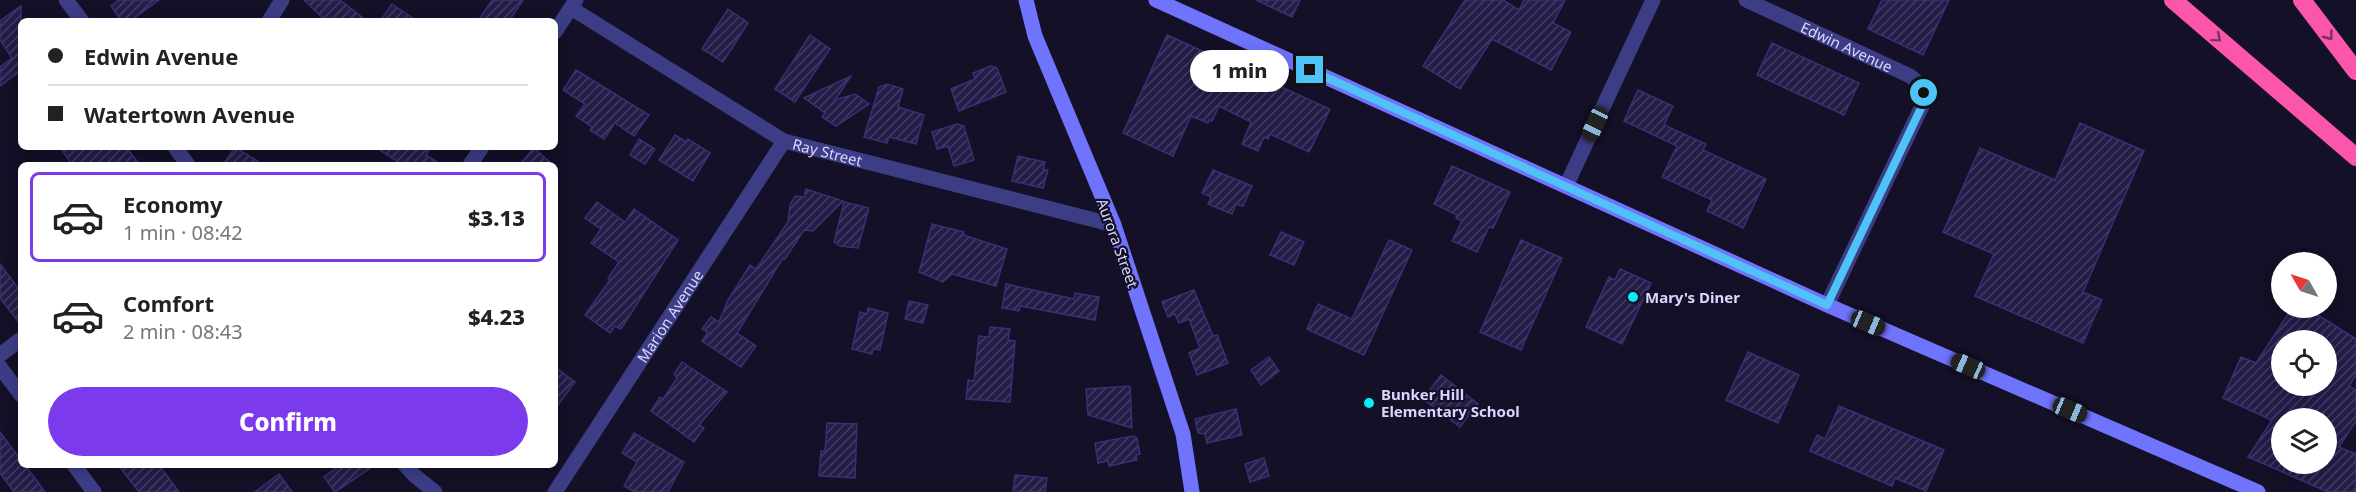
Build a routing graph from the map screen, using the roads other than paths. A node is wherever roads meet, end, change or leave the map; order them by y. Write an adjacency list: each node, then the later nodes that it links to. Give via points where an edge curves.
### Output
1 (66, 0): 10 (street)
2 (282, 0): 11 (street)
3 (1026, 0): 17 (main road, Aurora Street, via 1035,36)
4 (1156, 0): 16 (main road)
5 (1653, 0): 16 (street)
6 (1746, 0): 18 (street, Edwin Avenue, via 1910,76 1924,93 1922,106)
7 (2173, 0): 15 (highway, one-way to 15)
8 (2302, 0): 13 (highway, one-way to 13)
9 (573, 4): 12 (street); 14 (street, Ray Street)
10 (80, 18)
11 (270, 18)
12 (558, 27)
13 (2356, 71)
14 (784, 141): 17 (street, Ray Street); 27 (street, Marion Avenue)
15 (2356, 157)
16 (1566, 186): 18 (main road)
17 (1114, 225): 28 (main road, Aurora Street, via 1183,434)
18 (1827, 305): 29 (main road)
19 (18, 341): 20 (street)
20 (0, 355)
21 (0, 367): 22 (street)
22 (18, 391)
23 (76, 468): 25 (street)
24 (408, 468): 26 (street)
25 (94, 492)
26 (435, 492)
27 (555, 492)
28 (1192, 492)
29 (2258, 492)

